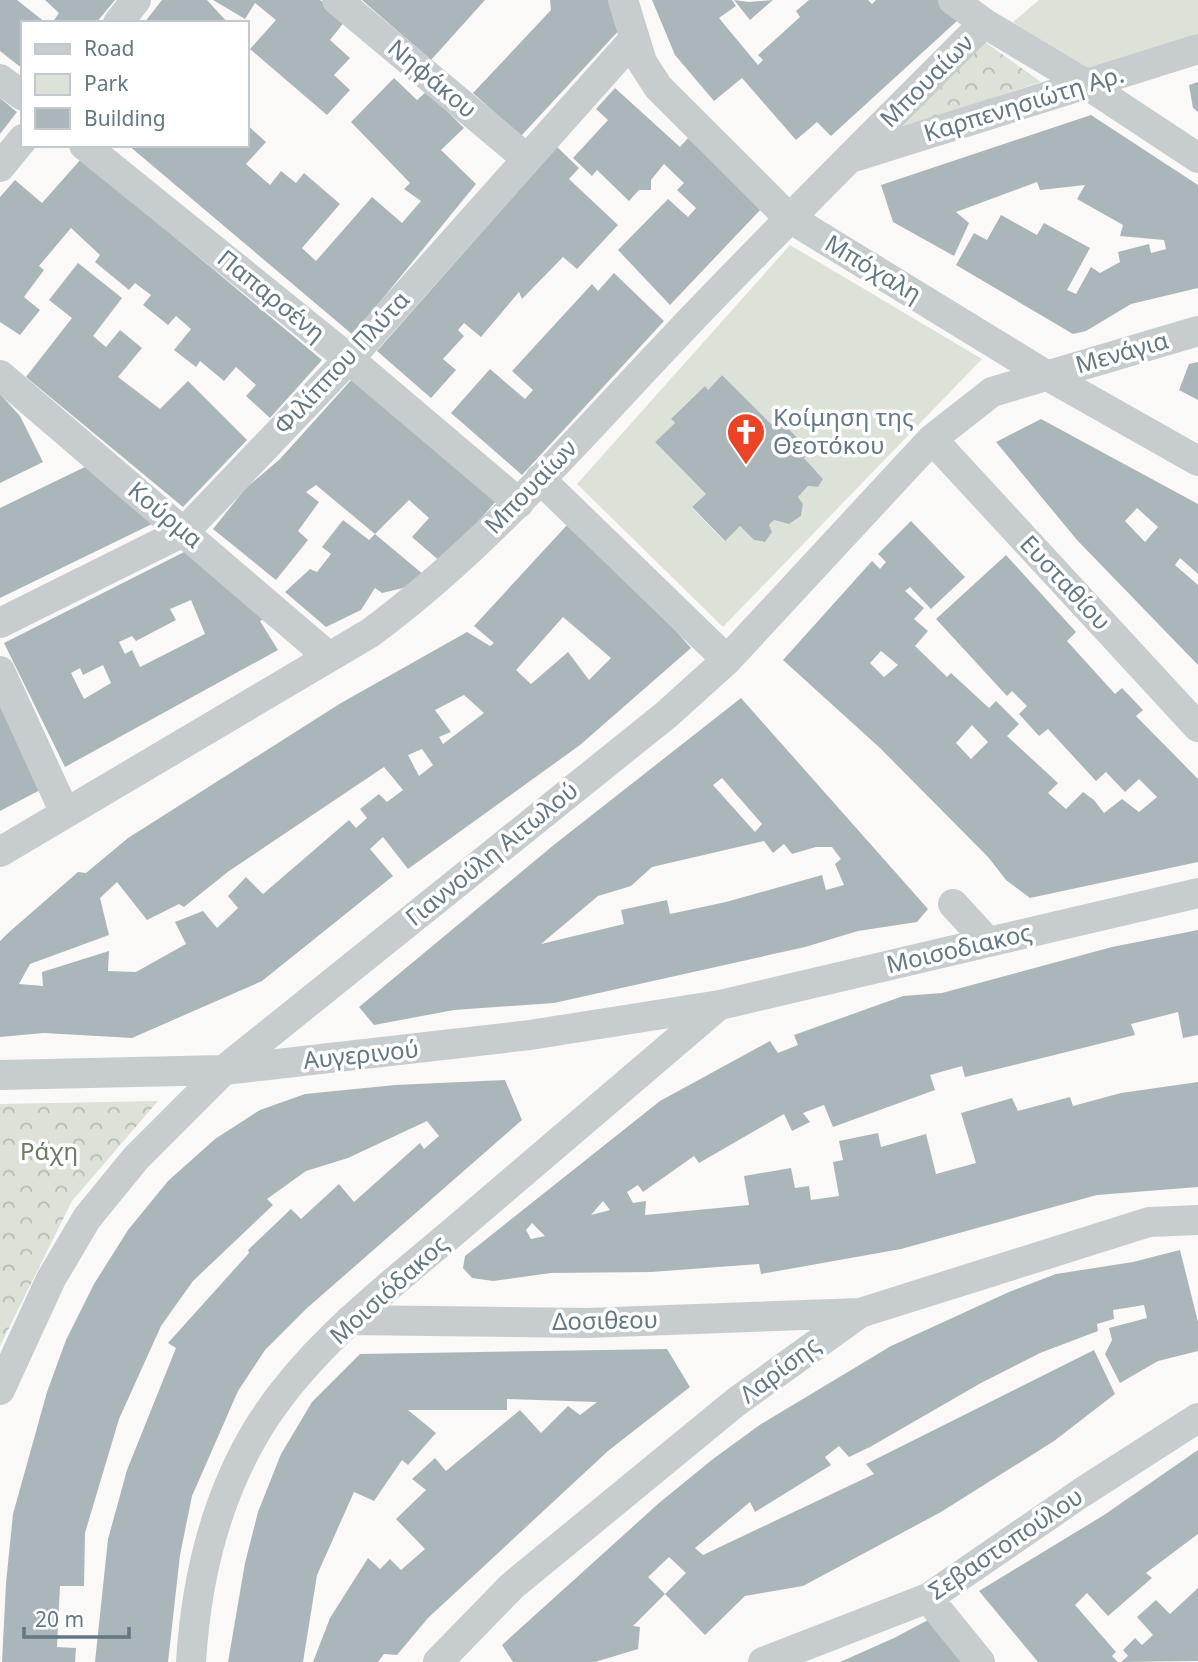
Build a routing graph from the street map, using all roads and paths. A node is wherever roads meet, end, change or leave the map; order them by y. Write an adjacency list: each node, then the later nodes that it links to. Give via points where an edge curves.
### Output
1 (136, 0): 5 (street)
2 (337, 0): 14 (street, Νηφάκου)
3 (623, 0): 7 (street, Μπόχαλη)
4 (953, 0): 6 (street)
5 (120, 21)
6 (984, 23): 10 (street); 15 (street, Μπουαίων)
7 (634, 39): 14 (street, Φιλίππου Πλύτα); 18 (street, Μπόχαλη, via 658,87)
8 (1198, 49): 10 (street, Καρπενησιώτη Αρ.)
9 (0, 79): 11 (street)
10 (1086, 84): 15 (street, Καρπενησιώτη Αρ.); 16 (street)
11 (21, 95)
12 (21, 141): 17 (street)
13 (86, 147): 20 (street, Παπαρσένη)
14 (526, 158): 20 (street, Φιλίππου Πλύτα)
15 (850, 158): 18 (street, Μπουαίων)
16 (1198, 158)
17 (0, 167)
18 (788, 218): 22 (street, Μπόχαλη); 25 (street, Μπουαίων)
19 (1198, 331): 22 (street, Μενάγια)
20 (349, 359): 26 (street, Παπαρσένη); 27 (street, Φιλίππου Πλύτα)
21 (0, 375): 27 (street, Κούρμα)
22 (1046, 375): 23 (street, Γιαννούλη Αιτωλού, via 992,392); 24 (street, Μπόχαλη)
23 (932, 439): 30 (street, Γιαννούλη Αιτωλού); 32 (street, Ευσταθίου)
24 (1198, 461)
25 (541, 479): 26 (street, Μπουαίων); 30 (street)
26 (519, 503): 29 (street, Μπουαίων, via 417,598)
27 (185, 531): 28 (street, Φιλίππου Πλύτα); 29 (street, Κούρμα)
28 (0, 623)
29 (329, 657): 33 (street, Μπουαίων)
30 (727, 660): 39 (street, Γιαννούλη Αιτωλού, via 666,715)
31 (0, 671): 33 (street)
32 (1198, 727)
33 (65, 813): 34 (street, Μπουαίων)
34 (0, 852)
35 (1198, 893): 37 (street, Μοισοδιακος)
36 (953, 904): 37 (street)
37 (988, 942): 38 (street, Μοισοδιακος)
38 (720, 1004): 39 (street, Αυγερινού, via 530,1035); 43 (street, Μοισιόδακος)
39 (224, 1070): 40 (street, Αυγερινού); 44 (street, Γιαννούλη Αιτωλού, via 136,1158 87,1218 51,1279)
40 (0, 1075)
41 (1198, 1220): 42 (street, Λαρίσης, via 1149,1222)
42 (860, 1313): 43 (street, Δοσιθεου, via 587,1323); 48 (street, Λαρίσης, via 736,1402 512,1586)
43 (350, 1320): 47 (street, Μοισιόδακος, via 277,1401 236,1468 204,1565)
44 (0, 1390)
45 (1198, 1418): 46 (street, Σεβαστοπούλου)
46 (928, 1598): 49 (street, Σεβαστοπούλου); 50 (street)
47 (191, 1662)
48 (438, 1662)
49 (763, 1662)
50 (980, 1662)

